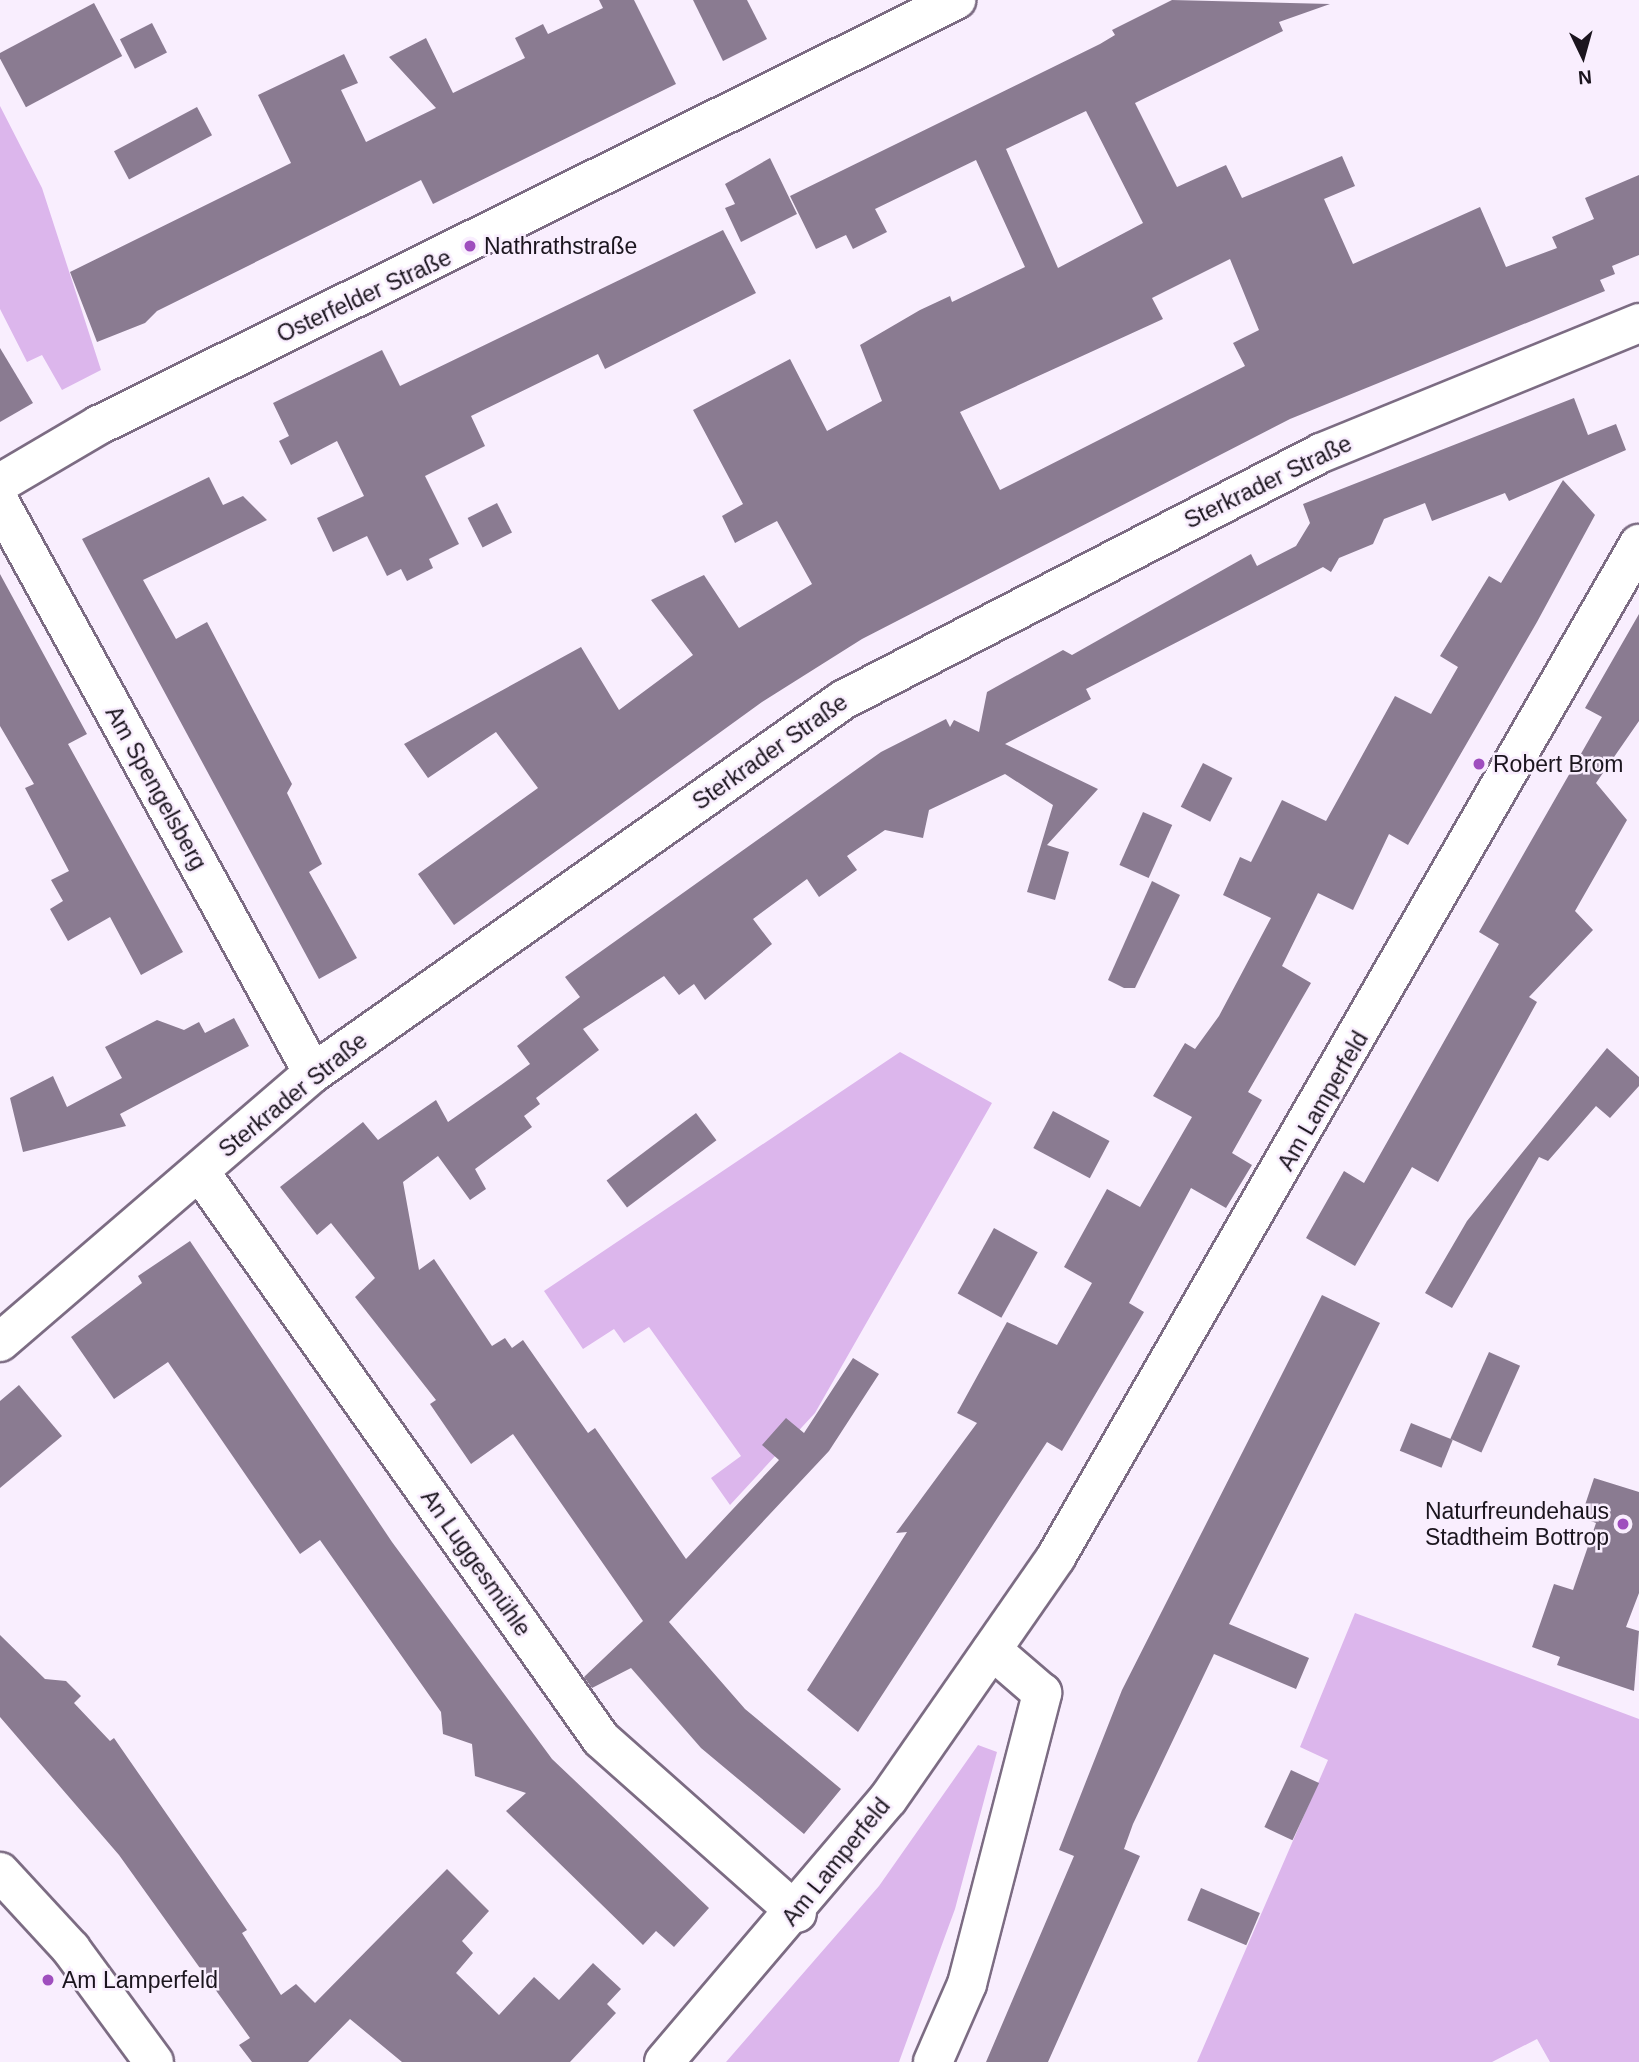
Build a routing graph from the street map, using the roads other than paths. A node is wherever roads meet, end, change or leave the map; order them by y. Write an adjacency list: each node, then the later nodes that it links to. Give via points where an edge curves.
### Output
1 (956, 0): 3 (street, Osterfelder Straße, via 99,425)
2 (1639, 323): 6 (street, Sterkrader Straße, via 1321,453 843,700)
3 (0, 483)
4 (0, 503): 6 (street, Am Spengelsberg)
5 (1639, 544): 9 (street, Am Lamperfeld, via 1283,1171 1056,1557)
6 (313, 1073): 7 (street, Sterkrader Straße)
7 (200, 1172): 8 (street, Sterkrader Straße); 11 (street, An Luggesmühle, via 601,1739)
8 (0, 1342)
9 (992, 1650): 11 (street, Am Lamperfeld, via 888,1798); 14 (street, via 1042,1693 967,1984)
10 (0, 1872): 12 (street, via 71,1949)
11 (797, 1913): 13 (street, Am Lamperfeld)
12 (154, 2062)
13 (664, 2062)
14 (933, 2062)

